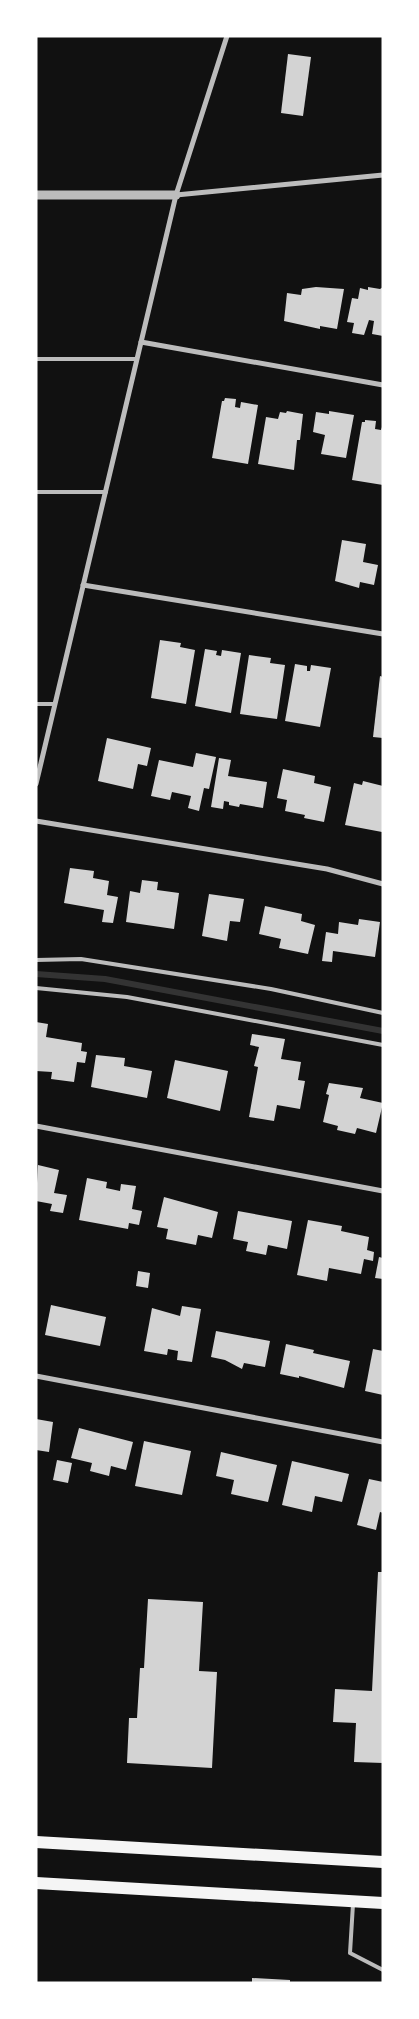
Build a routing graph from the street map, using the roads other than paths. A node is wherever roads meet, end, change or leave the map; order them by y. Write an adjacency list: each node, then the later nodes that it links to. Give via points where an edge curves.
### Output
1 (227, 36): 4 (street)
2 (383, 175): 4 (street)
3 (36, 195): 4 (street)
4 (176, 195): 5 (street)
5 (141, 342): 7 (street); 8 (street)
6 (36, 359): 7 (lane)
7 (137, 359): 10 (street)
8 (383, 384)
9 (36, 492): 10 (lane)
10 (106, 492): 11 (street)
11 (84, 585): 12 (street); 14 (street)
12 (383, 634)
13 (36, 704): 14 (lane)
14 (55, 704): 15 (street)
15 (36, 784)
16 (36, 821): 17 (street, via 326,869)
17 (383, 884)
18 (36, 960): 20 (lane, via 81,959 271,990)
19 (36, 988): 21 (lane, via 127,997)
20 (383, 1013)
21 (383, 1045)
22 (36, 1126): 23 (street)
23 (383, 1191)
24 (36, 1376): 25 (street)
25 (383, 1442)
26 (36, 1842): 27 (main road)
27 (383, 1862)
28 (36, 1883): 29 (main road)
29 (353, 1902): 30 (main road); 31 (lane, via 350,1953)
30 (383, 1903)
31 (383, 1970)

